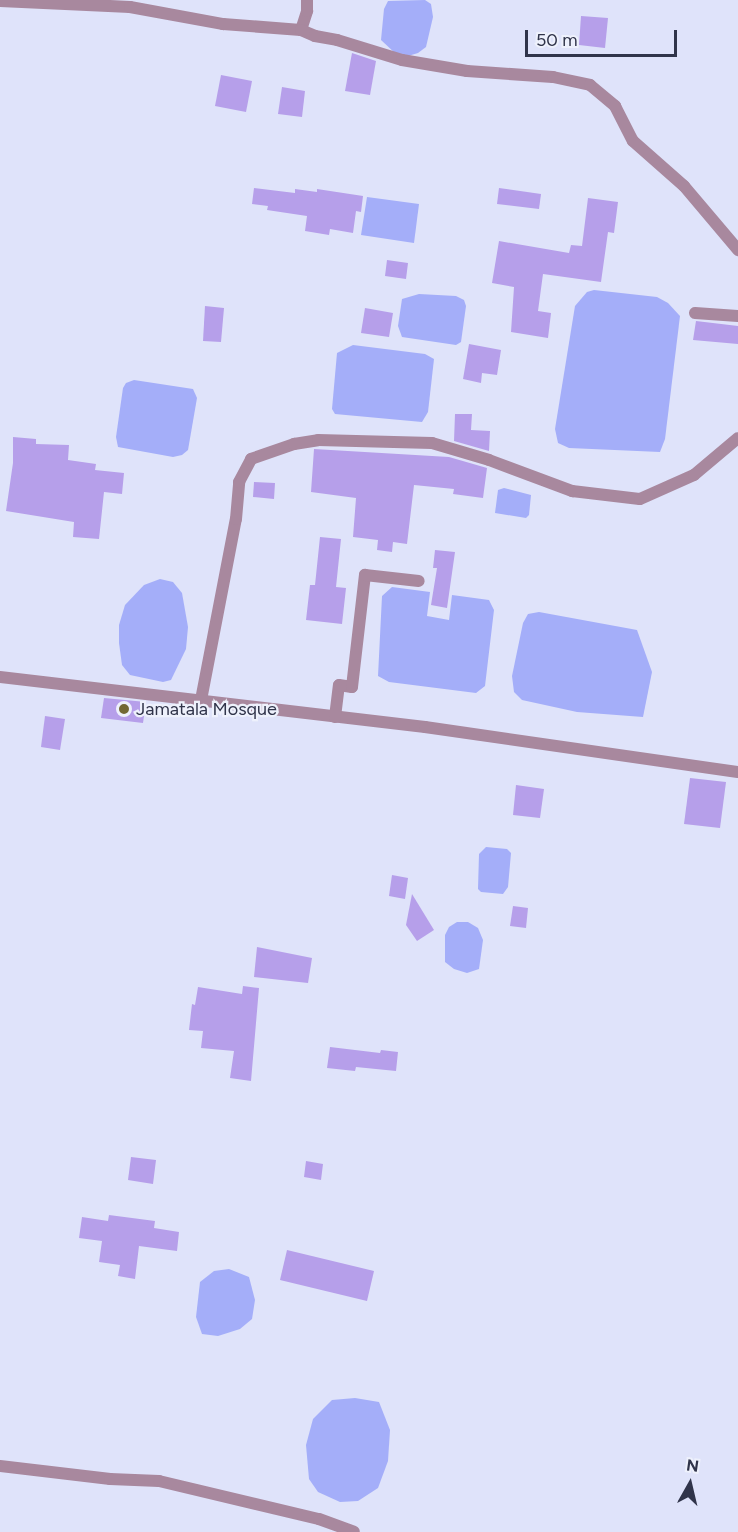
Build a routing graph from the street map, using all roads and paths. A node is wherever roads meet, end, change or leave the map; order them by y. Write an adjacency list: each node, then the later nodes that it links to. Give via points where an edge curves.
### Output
1 (307, 0): 3 (street)
2 (0, 1): 3 (street, via 130,7 223,24)
3 (301, 30): 4 (street, via 402,60 467,71 553,77 590,85 615,106 633,141 684,186)
4 (738, 250)
5 (695, 313): 6 (street)
6 (738, 316)
7 (738, 438): 10 (street, via 694,475 640,499 572,491 432,443 318,440 251,459 239,482 236,519)
8 (419, 581): 11 (street, via 365,575 352,687 339,685)
9 (0, 677): 10 (street)
10 (201, 700): 11 (street)
11 (335, 717): 12 (street)
12 (738, 772)
13 (0, 1466): 14 (street, via 159,1481 319,1519)
14 (354, 1532)

